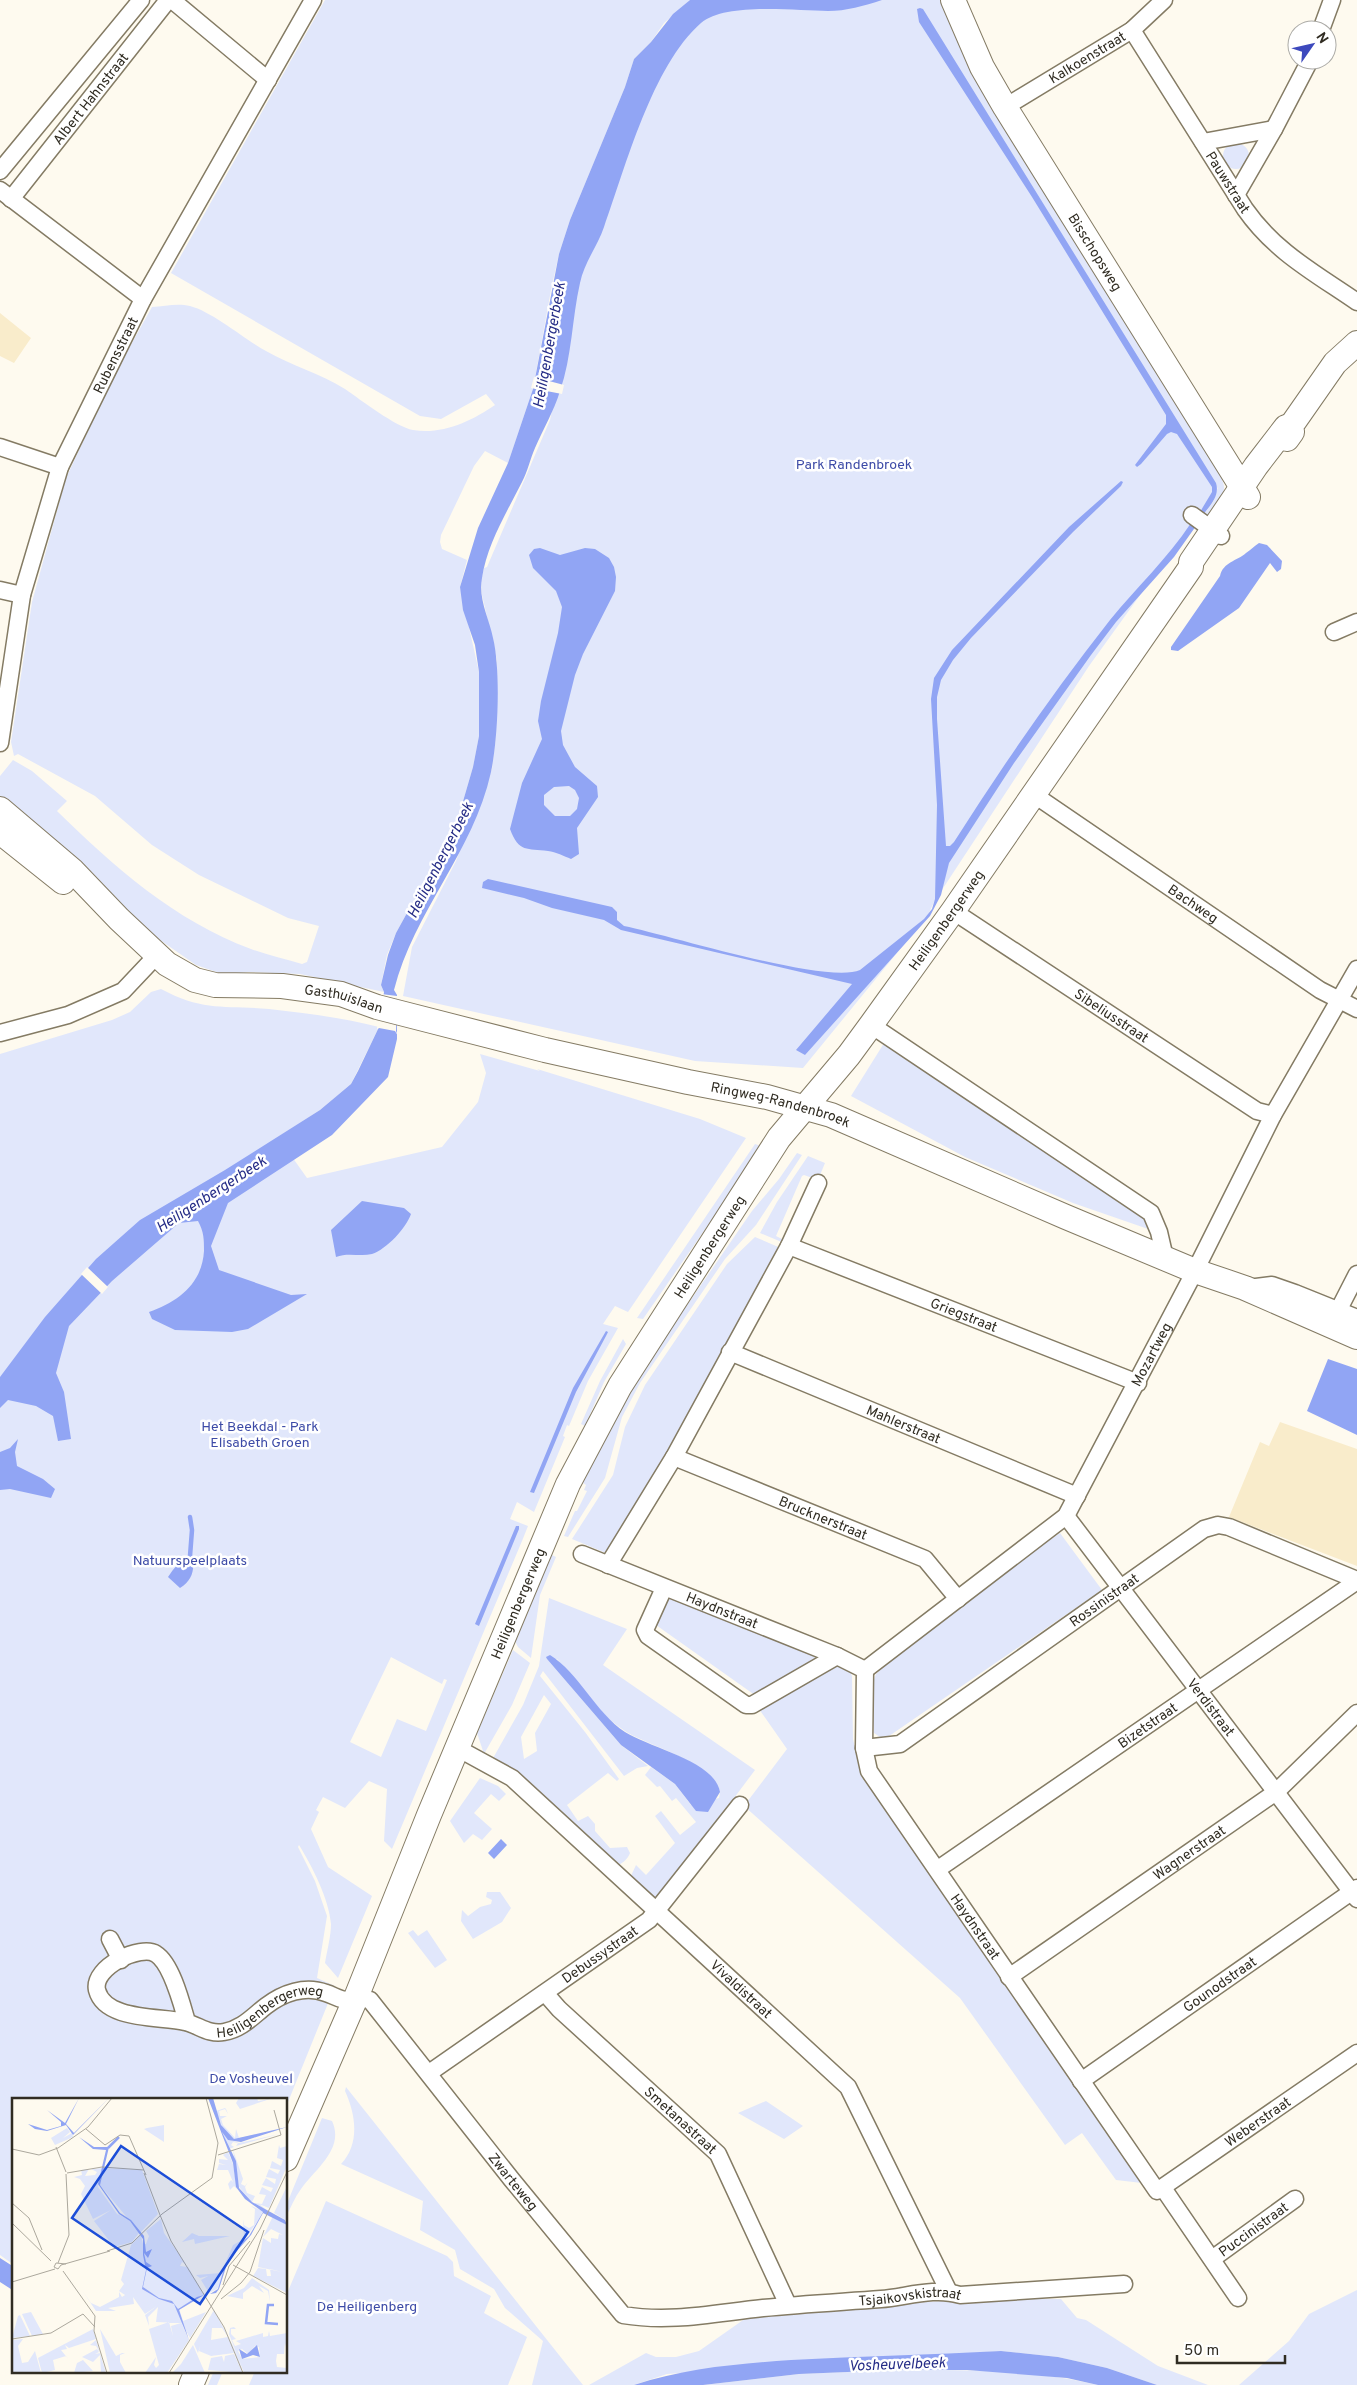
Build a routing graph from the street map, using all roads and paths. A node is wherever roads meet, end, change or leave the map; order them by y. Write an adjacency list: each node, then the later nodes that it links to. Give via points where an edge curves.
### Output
1 (141, 0): 15 (street, Albert Hahnstraat)
2 (168, 0): 16 (street, Albert Hahnstraat)
3 (172, 0): 11 (street)
4 (313, 0): 11 (street, Rubensstraat)
5 (954, 0): 12 (main road, Bisschopsweg, via 982,67)
6 (1164, 0): 9 (street, Kalkoenstraat)
7 (1332, 0): 8 (street)
8 (1325, 20)
9 (1132, 30): 12 (street, Kalkoenstraat); 14 (street, Pauwstraat)
10 (1305, 70): 13 (street)
11 (268, 80): 18 (street, Rubensstraat)
12 (1004, 107): 23 (main road, Bisschopsweg)
13 (1274, 129): 14 (street); 17 (street)
14 (1203, 142): 17 (street, Pauwstraat)
15 (0, 171)
16 (6, 194): 18 (street)
17 (1236, 195): 19 (street, Pauwstraat, via 1272,242)
18 (143, 299): 22 (street, Rubensstraat)
19 (1357, 302)
20 (1357, 343): 23 (main road, Heiligenbergerweg, via 1335,363 1291,426 1292,432 1278,454)
21 (0, 447): 22 (street)
22 (60, 467): 25 (street, Rubensstraat)
23 (1245, 492): 29 (main road, Heiligenbergerweg, via 1207,526 1196,566 1191,567)
24 (0, 590): 25 (street)
25 (22, 595): 28 (street, Rubensstraat)
26 (1357, 622): 27 (street)
27 (1334, 632)
28 (0, 743)
29 (1032, 794): 32 (main road, Heiligenbergerweg); 35 (street, Bachweg, via 1320,990)
30 (0, 809): 33 (main road, Gasthuislaan, via 73,871)
31 (0, 832): 33 (main road, Gasthuislaan, via 64,882)
32 (953, 911): 38 (main road, Heiligenbergerweg); 41 (street, Sibeliusstraat, via 1257,1111)
33 (152, 960): 37 (main road, Gasthuislaan, via 180,988 212,998 278,999); 39 (street, via 123,991 90,1007)
34 (1357, 968): 35 (street, Mozartweg)
35 (1339, 999): 36 (street, Bachweg); 41 (street, Mozartweg)
36 (1357, 1008)
37 (387, 1010): 40 (main road, Ringweg-Randenbroek, via 569,1056)
38 (871, 1025): 40 (main road, Heiligenbergerweg); 44 (street, via 1151,1213)
39 (0, 1033)
40 (804, 1107): 44 (main road, Ringweg-Randenbroek, via 831,1115); 67 (main road, Heiligenbergerweg, via 779,1138 649,1337 589,1442 568,1484)
41 (1273, 1116): 45 (street, Mozartweg)
42 (818, 1183): 43 (street)
43 (789, 1246): 51 (street); 52 (street, Griegstraat)
44 (1165, 1258): 45 (main road, Ringweg-Randenbroek)
45 (1196, 1271): 47 (main road, Ringweg-Randenbroek); 52 (street, Mozartweg)
46 (1357, 1274): 48 (street)
47 (1245, 1288): 48 (street, Ringweg-Randenbroek, via 1272,1285); 50 (main road, Ringweg-Randenbroek)
48 (1338, 1311): 49 (street, Ringweg-Randenbroek)
49 (1357, 1318)
50 (1357, 1337)
51 (730, 1352): 53 (street); 54 (street, Mahlerstraat)
52 (1138, 1383): 54 (street, Mozartweg)
53 (674, 1457): 57 (street); 61 (street, Brucknerstraat, via 926,1559)
54 (1077, 1496): 55 (street, Mozartweg)
55 (1066, 1516): 59 (street, Verdistraat); 61 (street, Mozartweg)
56 (582, 1554): 57 (street, Haydnstraat)
57 (608, 1565): 60 (street, Haydnstraat)
58 (1357, 1580): 59 (street, Rossinistraat, via 1238,1530 1218,1525 1204,1528); 64 (street, Bizetstraat)
59 (1120, 1586): 64 (street, Verdistraat); 66 (street, Rossinistraat, via 900,1744)
60 (664, 1588): 62 (street, Haydnstraat); 62 (street, via 649,1617 645,1630 648,1636 746,1705 752,1705)
61 (958, 1599): 63 (street, Mozartweg)
62 (837, 1656): 63 (street, Haydnstraat)
63 (865, 1670): 66 (street, Haydnstraat)
64 (1198, 1690): 68 (street, Verdistraat); 70 (street, Bizetstraat)
65 (1357, 1713): 68 (street, Wagnerstraat)
66 (864, 1748): 70 (street, Haydnstraat, via 869,1771)
67 (459, 1749): 72 (street, Vivaldistraat, via 512,1778); 77 (main road, Heiligenbergerweg)
68 (1276, 1792): 71 (street, Verdistraat); 75 (street, Wagnerstraat)
69 (740, 1805): 72 (street, Debussystraat)
70 (938, 1869): 75 (street, Haydnstraat)
71 (1355, 1893): 81 (street, Gounodstraat)
72 (657, 1911): 76 (street, Debussystraat, via 649,1920); 87 (street, Vivaldistraat, via 848,2087)
73 (110, 1938): 74 (street)
74 (121, 1960): 78 (street, Heiligenbergerweg, via 146,1951 160,1957 177,1991); 78 (street, Heiligenbergerweg, via 106,1967 98,1978 97,1991 104,2003 124,2014)
75 (1009, 1977): 81 (street, Haydnstraat)
76 (545, 1993): 80 (street, Debussystraat); 89 (street, Smetanastraat, via 718,2154)
77 (355, 2000): 78 (street, Heiligenbergerweg, via 313,1990 297,1990 277,1998 252,2019 226,2032 209,2032); 80 (street, Zwarteweg, via 367,1999 376,2006); 82 (main road, Heiligenbergerweg)
78 (187, 2022)
79 (1357, 2053): 83 (street, Weberstraat)
80 (429, 2073): 90 (street, Zwarteweg, via 623,2315 649,2319)
81 (1081, 2081): 83 (street, Haydnstraat)
82 (288, 2154)
83 (1160, 2190): 85 (street, Puccinistraat)
84 (1295, 2199): 85 (street, Puccinistraat)
85 (1212, 2259): 88 (street, Puccinistraat)
86 (1124, 2284): 87 (street, Tsjaikovskistraat, via 960,2295)
87 (948, 2292): 89 (street, Tsjaikovskistraat)
88 (1238, 2298)
89 (788, 2305): 90 (street, Tsjaikovskistraat)
90 (696, 2316)
91 (197, 2372): 92 (main road)
92 (191, 2385)

